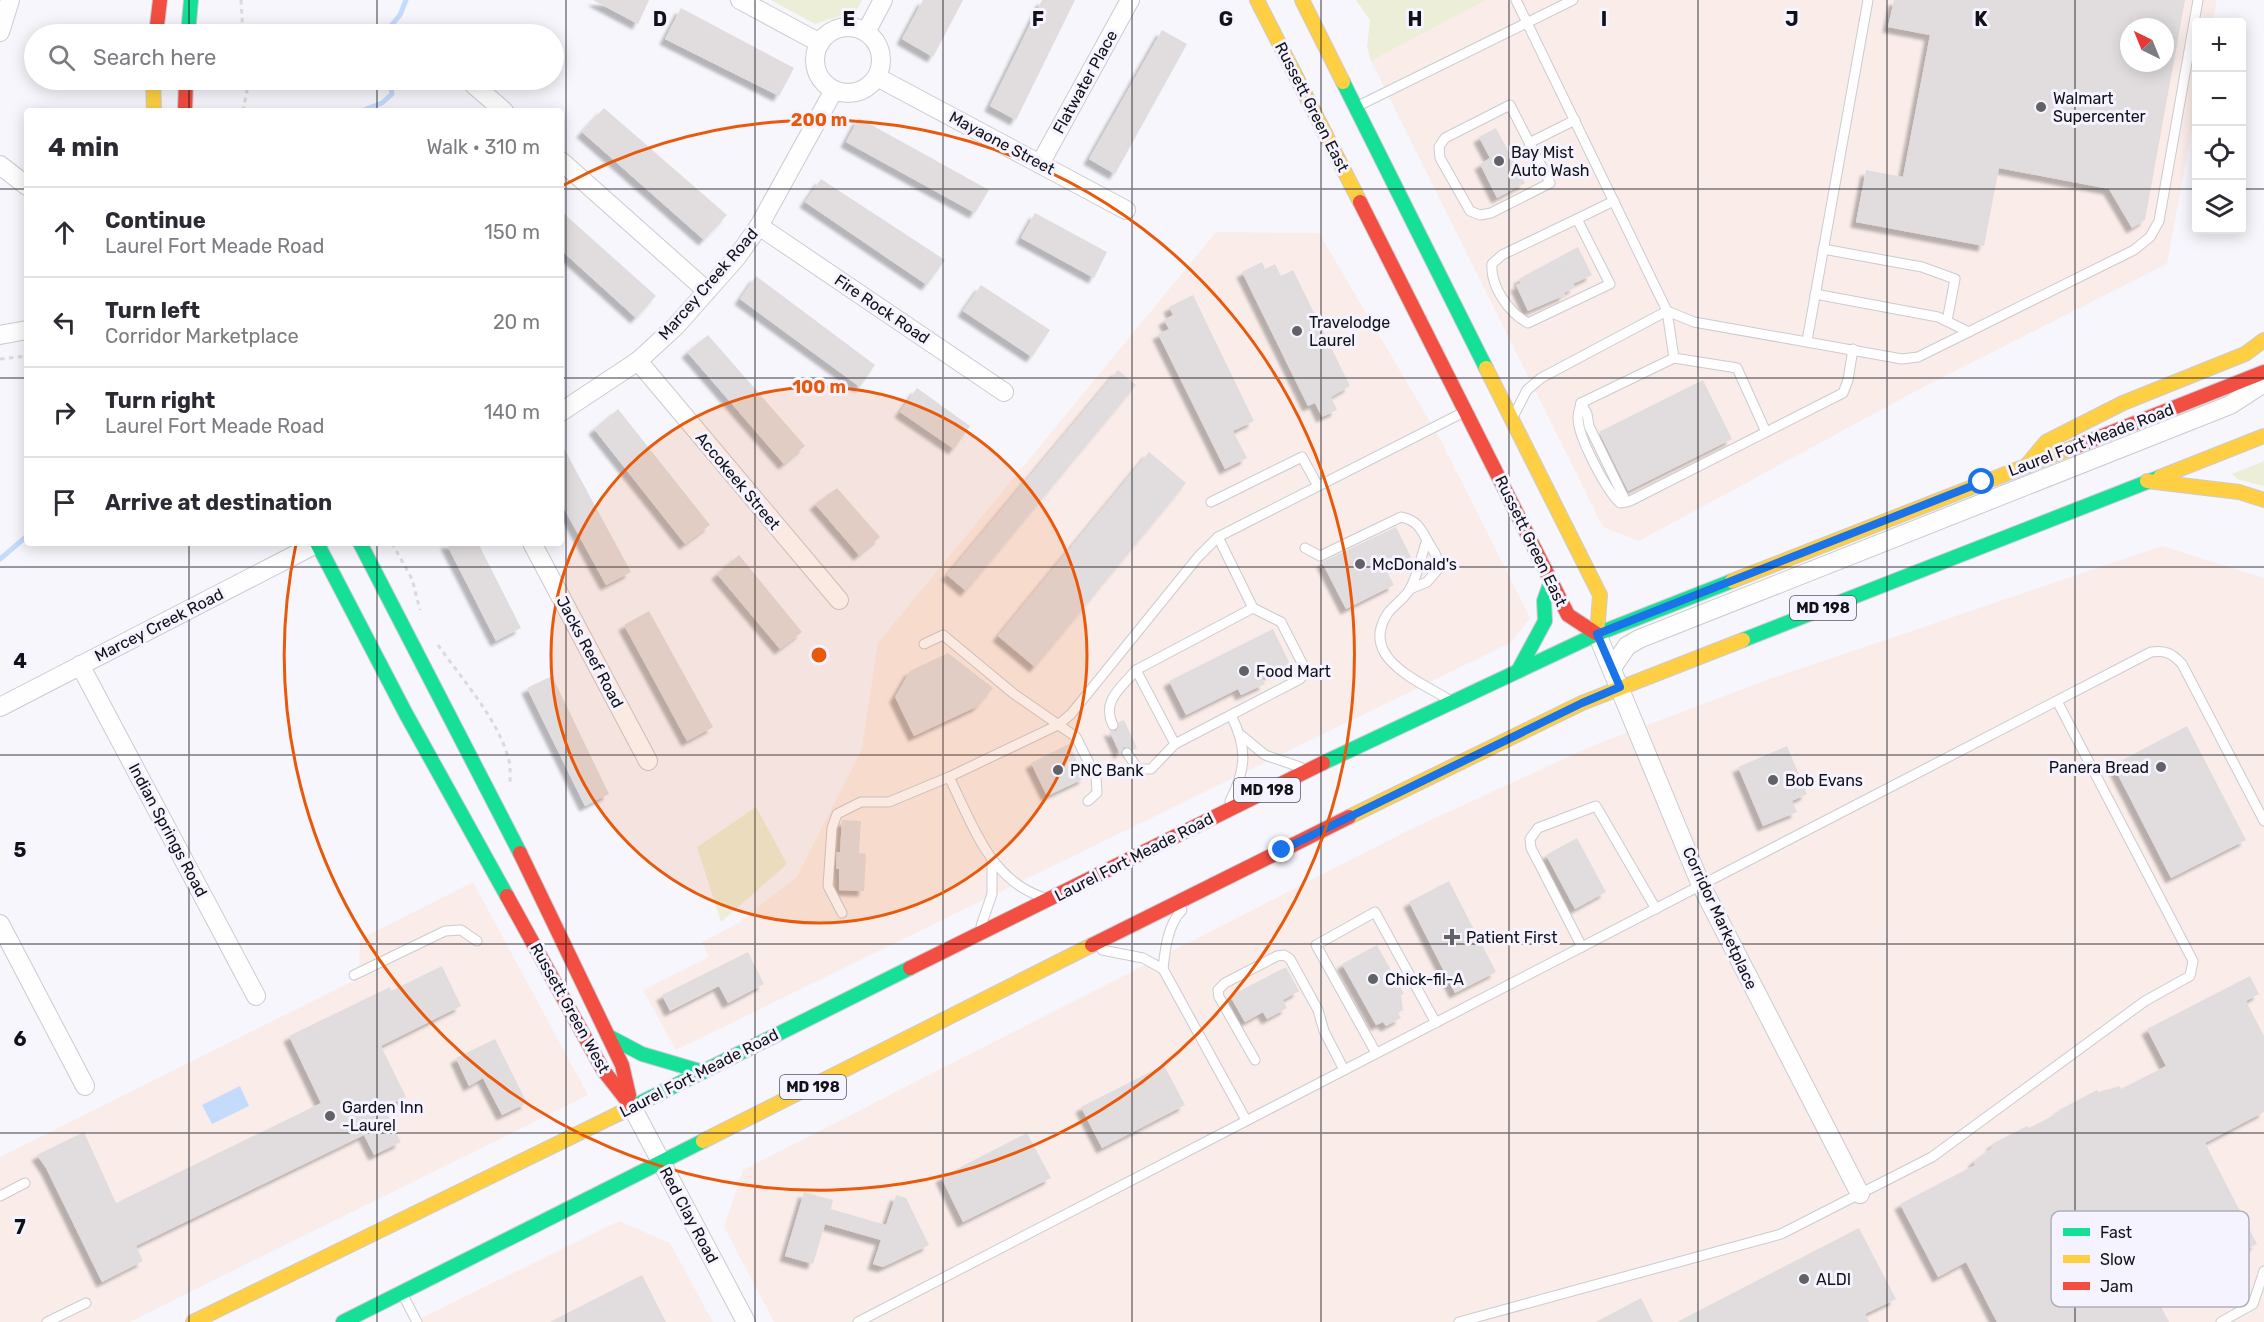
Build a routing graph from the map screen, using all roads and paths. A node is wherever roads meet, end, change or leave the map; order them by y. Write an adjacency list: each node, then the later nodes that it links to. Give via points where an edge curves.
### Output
1 (10, 0): 18 (street)
2 (160, 0): 15 (main road)
3 (191, 0): 16 (main road)
4 (241, 0): 17 (path)
5 (740, 0): 20 (street)
6 (883, 0): 19 (street)
7 (1130, 0): 35 (street, Flatwater Place)
8 (1257, 0): 61 (main road, Russett Green East)
9 (1302, 0): 27 (main road)
10 (1516, 0): 14 (lane)
11 (1573, 0): 14 (lane)
12 (1868, 0): 42 (lane)
13 (2198, 0): 48 (lane, via 2159,220 2150,237 2134,250)
14 (1529, 23): 27 (lane); 32 (lane)
15 (157, 24)
16 (189, 24)
17 (242, 24)
18 (0, 32)
19 (866, 32): 20 (street, via 856,28 836,30); 21 (street, via 879,47)
20 (820, 43): 26 (street, via 815,64 825,84)
21 (877, 77): 26 (street, via 853,93); 35 (street, Mayaone Street)
22 (153, 90): 28 (main road)
23 (186, 90): 29 (main road)
24 (247, 90): 30 (path)
25 (480, 90): 31 (street)
26 (834, 90): 41 (street, Marcey Creek Road)
27 (1356, 107): 62 (main road)
28 (154, 108)
29 (185, 108)
30 (244, 108)
31 (501, 108)
32 (1575, 120): 33 (lane); 38 (lane)
33 (1529, 143): 33 (lane, via 1510,105 1444,138 1439,147 1440,158 1470,211 1480,215 1550,183)
34 (564, 164): 43 (street)
35 (1041, 164): 39 (street, Mayaone Street)
36 (0, 165): 37 (street)
37 (24, 184)
38 (1614, 201): 40 (lane); 45 (lane)
39 (1126, 210)
40 (1577, 219): 40 (lane, via 1502,255 1492,264 1491,274 1510,310 1528,323 1610,284)
41 (759, 226): 43 (street, Marcey Creek Road); 59 (street, Fire Rock Road)
42 (1823, 249): 44 (lane); 46 (lane, via 1922,267 1954,279)
43 (707, 291): 56 (street, Marcey Creek Road)
44 (1815, 294): 46 (lane, via 1938,316); 51 (lane)
45 (1667, 311): 51 (lane, via 1694,322); 54 (lane); 62 (lane, via 1541,378 1527,390)
46 (1947, 321): 48 (lane)
47 (24, 331): 49 (street)
48 (1969, 332): 52 (lane, via 1918,357 1902,359)
49 (0, 335)
50 (2264, 340): 65 (main road, via 2245,354 2123,403 2046,442)
51 (1807, 341): 52 (lane)
52 (1853, 349): 63 (lane, via 1843,393)
53 (24, 357): 55 (path)
54 (1674, 357): 63 (lane, via 1737,368); 63 (lane, via 1581,404 1578,419 1584,441 1612,496 1620,503)
55 (0, 359)
56 (638, 361): 60 (street, Marcey Creek Road); 80 (street, Accokeek Street)
57 (2264, 372): 65 (main road, Laurel Fort Meade Road / MD 198)
58 (2264, 383): 87 (street, via 2230,405 1640,639 1627,646)
59 (1004, 392)
60 (564, 410)
61 (1466, 411): 67 (lane); 78 (main road, Russett Green East)
62 (1512, 420): 83 (main road, via 1600,596)
63 (1766, 432)
64 (2264, 436): 66 (main road, MD 198)
65 (2026, 466): 83 (main road, Laurel Fort Meade Road / MD 198)
66 (2147, 481): 68 (main road, via 2239,492); 90 (main road, MD 198)
67 (1317, 486): 69 (lane, via 1302,457); 70 (lane)
68 (2264, 500)
69 (1211, 502)
70 (1218, 537): 81 (lane); 95 (lane)
71 (1427, 540): 77 (lane, via 1419,525 1401,517 1320,556); 79 (lane); 79 (lane, via 1436,555 1438,569 1427,582)
72 (311, 546): 86 (street, Marcey Creek Road)
73 (319, 546): 128 (main road, Russett Green West, via 406,714 603,1070)
74 (362, 546): 122 (main road, Russett Green West, via 495,801)
75 (394, 546): 82 (path, via 412,579)
76 (534, 546): 100 (street, Jacks Reef Road)
77 (1305, 548)
78 (1551, 581): 83 (main road, Russett Green East, via 1568,615); 89 (main road, via 1544,601 1545,621)
79 (1410, 590): 91 (lane, via 1387,614 1380,633 1381,650 1414,680)
80 (839, 600)
81 (1253, 608): 88 (lane); 94 (lane, via 1281,622 1304,674)
82 (423, 617)
83 (1597, 634): 87 (street, Corridor Marketplace); 89 (main road, Laurel Fort Meade Road / MD 198)
84 (435, 638): 103 (path, via 503,741)
85 (924, 644): 95 (lane, via 943,635)
86 (80, 665): 93 (street, Marcey Creek Road); 120 (street, Indian Springs Road)
87 (1611, 668): 90 (street, Corridor Marketplace)
88 (1136, 670): 96 (lane, via 1108,704 1107,714); 98 (lane)
89 (1518, 671): 91 (main road, Laurel Fort Meade Road / MD 198)
90 (1620, 687): 108 (street, Corridor Marketplace); 109 (main road, MD 198)
91 (1452, 701): 101 (main road, Laurel Fort Meade Road / MD 198)
92 (2057, 701): 106 (lane, via 2151,652 2173,655); 108 (lane); 132 (lane, via 2193,961 2193,969 2190,976 2145,1001 1932,1157)
93 (0, 707)
94 (1231, 715): 97 (lane); 98 (lane)
95 (1058, 725): 102 (lane); 104 (lane, via 1076,738 1096,777 1097,793)
96 (1113, 725)
97 (1242, 736): 101 (lane, via 1265,755); 105 (lane, via 1244,759 1239,783)
98 (1175, 744): 99 (lane, via 1151,769 1138,769)
99 (1127, 753)
100 (648, 761)
101 (1308, 770): 105 (main road, Laurel Fort Meade Road / MD 198)
102 (949, 777): 107 (lane); 112 (lane, via 889,802 861,802 837,814 832,828 828,886)
103 (514, 795)
104 (1088, 801)
105 (1225, 811): 110 (main road, Laurel Fort Meade Road / MD 198)
106 (2264, 821)
107 (992, 861): 110 (lane, via 1015,884); 114 (lane, via 992,894)
108 (1701, 885): 111 (lane); 132 (street, Corridor Marketplace)
109 (1201, 890): 117 (main road, MD 198); 118 (lane, via 1177,915 1165,946)
110 (1050, 900): 114 (main road, Laurel Fort Meade Road / MD 198)
111 (1656, 909): 116 (lane); 116 (lane, via 1596,806 1538,828 1530,839 1531,848)
112 (842, 913)
113 (0, 924): 127 (street)
114 (978, 934): 126 (main road, Laurel Fort Meade Road / MD 198)
115 (477, 941): 119 (lane, via 461,930 445,931)
116 (1582, 946): 121 (lane)
117 (1081, 951): 118 (lane, via 1110,949 1143,958); 130 (main road, MD 198)
118 (1163, 969): 129 (lane)
119 (354, 975)
120 (256, 996)
121 (1436, 1023): 123 (lane); 123 (lane, via 1375,912 1316,945)
122 (608, 1036): 126 (main road, via 642,1054); 128 (main road, Russett Green West, via 622,1065)
123 (1376, 1053): 125 (lane)
124 (1255, 1060): 125 (lane, via 1218,990 1266,961 1284,955 1290,959 1318,1010)
125 (1344, 1070): 129 (lane)
126 (703, 1072): 128 (main road, Laurel Fort Meade Road / MD 198)
127 (85, 1086)
128 (632, 1107): 130 (street, Red Clay Road); 140 (main road, Laurel Fort Meade Road / MD 198)
129 (1246, 1120): 144 (lane)
130 (662, 1163): 135 (main road, MD 198); 143 (street, Red Clay Road)
131 (25, 1183): 133 (lane)
132 (1860, 1194): 145 (lane, via 1781,1234)
133 (0, 1196)
134 (2264, 1271): 137 (lane)
135 (402, 1293): 141 (main road, MD 198); 142 (lane)
136 (86, 1302): 139 (lane)
137 (2249, 1306)
138 (2248, 1307): 146 (lane)
139 (47, 1322)
140 (193, 1322)
141 (343, 1322)
142 (417, 1322)
143 (746, 1322)
144 (858, 1322)
145 (1459, 1322)
146 (2221, 1322)

